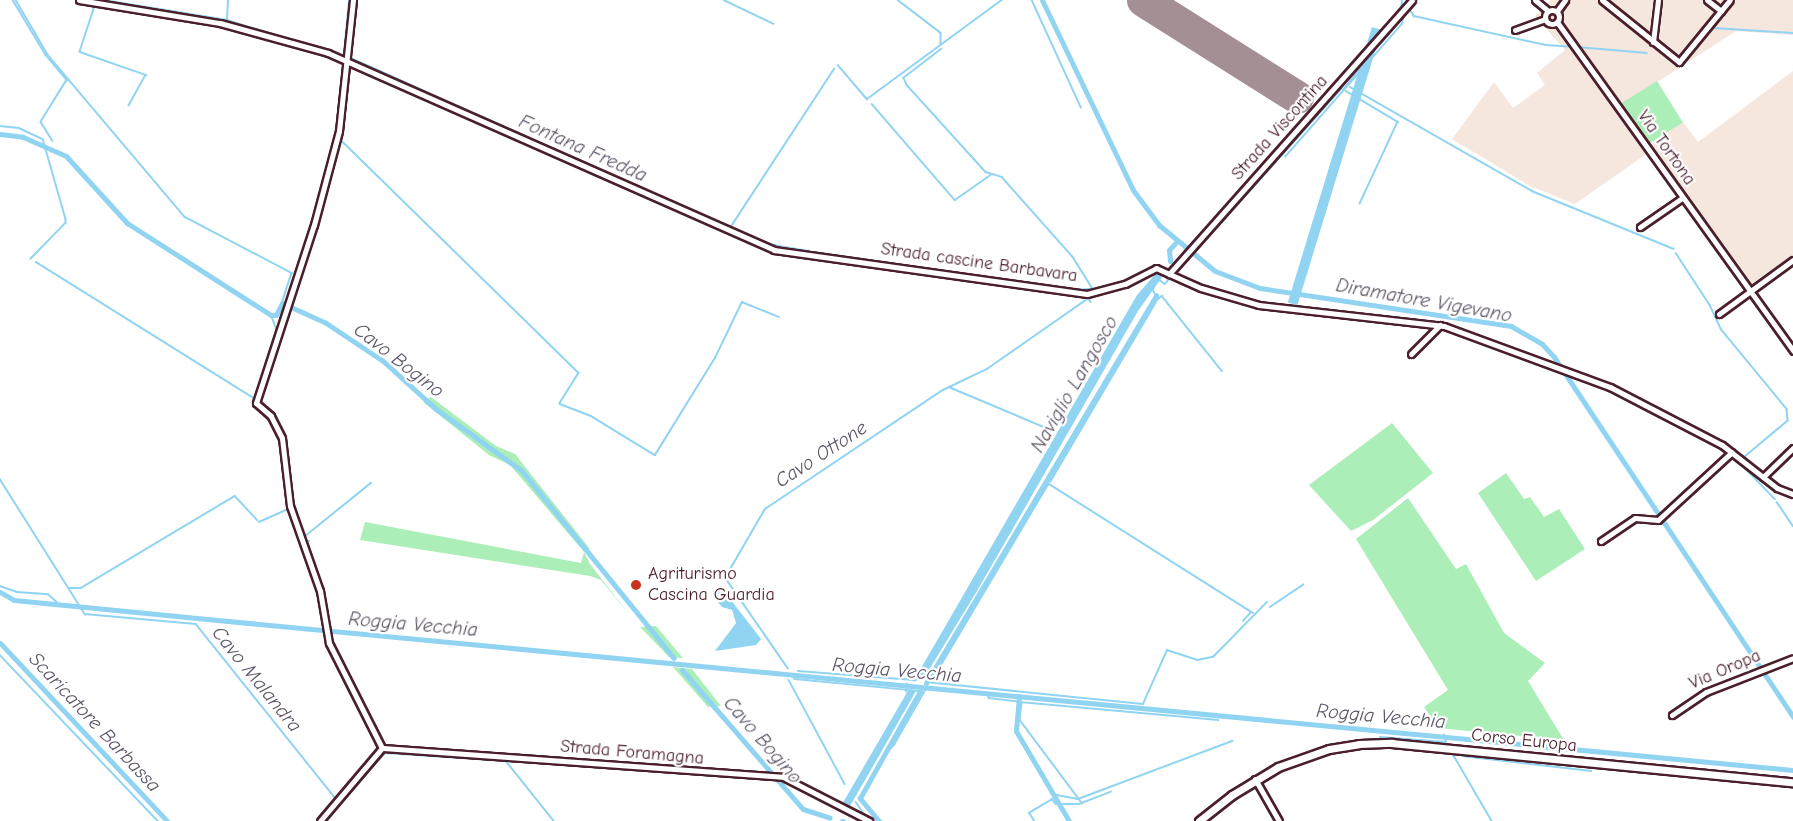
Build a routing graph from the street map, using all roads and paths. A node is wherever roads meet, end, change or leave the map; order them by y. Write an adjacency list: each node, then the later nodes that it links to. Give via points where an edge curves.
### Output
1 (79, 0): 17 (street, Strada cascine Barbavara, via 220,23)
2 (353, 0): 17 (street)
3 (1535, 0): 10 (street)
4 (1565, 0): 11 (street)
5 (1602, 0): 16 (street)
6 (1658, 0): 16 (street)
7 (1707, 0): 12 (street)
8 (1730, 0): 12 (street)
9 (1408, 5): 21 (street, Strada Viscontina, via 1190,253)
10 (1548, 10): 11 (street); 13 (street)
11 (1557, 11): 14 (street)
12 (1721, 11): 16 (street, via 1679,62)
13 (1545, 19): 14 (street, via 1550,24); 15 (street)
14 (1557, 22): 18 (street, Via Tortona)
15 (1515, 30)
16 (1653, 42)
17 (347, 60): 21 (street, Strada cascine Barbavara, via 774,250 1069,293 1103,290); 34 (street, via 339,131 256,405 270,416 282,438 290,506 320,591 326,629)
18 (1682, 198): 19 (street); 22 (street, Via Tortona)
19 (1640, 227)
20 (1793, 260): 22 (street)
21 (1168, 273): 24 (street, via 1259,305)
22 (1750, 291): 23 (street); 25 (street, Via Tortona)
23 (1719, 314)
24 (1440, 325): 26 (street); 28 (street, via 1610,387)
25 (1793, 351)
26 (1411, 354)
27 (1793, 448): 29 (street)
28 (1732, 452): 29 (street); 31 (street, via 1658,520 1635,518)
29 (1763, 477): 30 (street)
30 (1793, 494)
31 (1600, 542)
32 (1793, 658): 33 (street, Via Oropa, via 1706,692)
33 (1672, 715)
34 (382, 748): 37 (street, Strada Foramagna, via 780,778); 38 (street)
35 (1255, 779): 36 (main road, Corso Europa, via 1329,749 1392,744); 39 (main road, Corso Europa); 40 (street)
36 (1793, 782)
37 (867, 820)
38 (320, 821)
39 (1199, 821)
40 (1279, 821)

